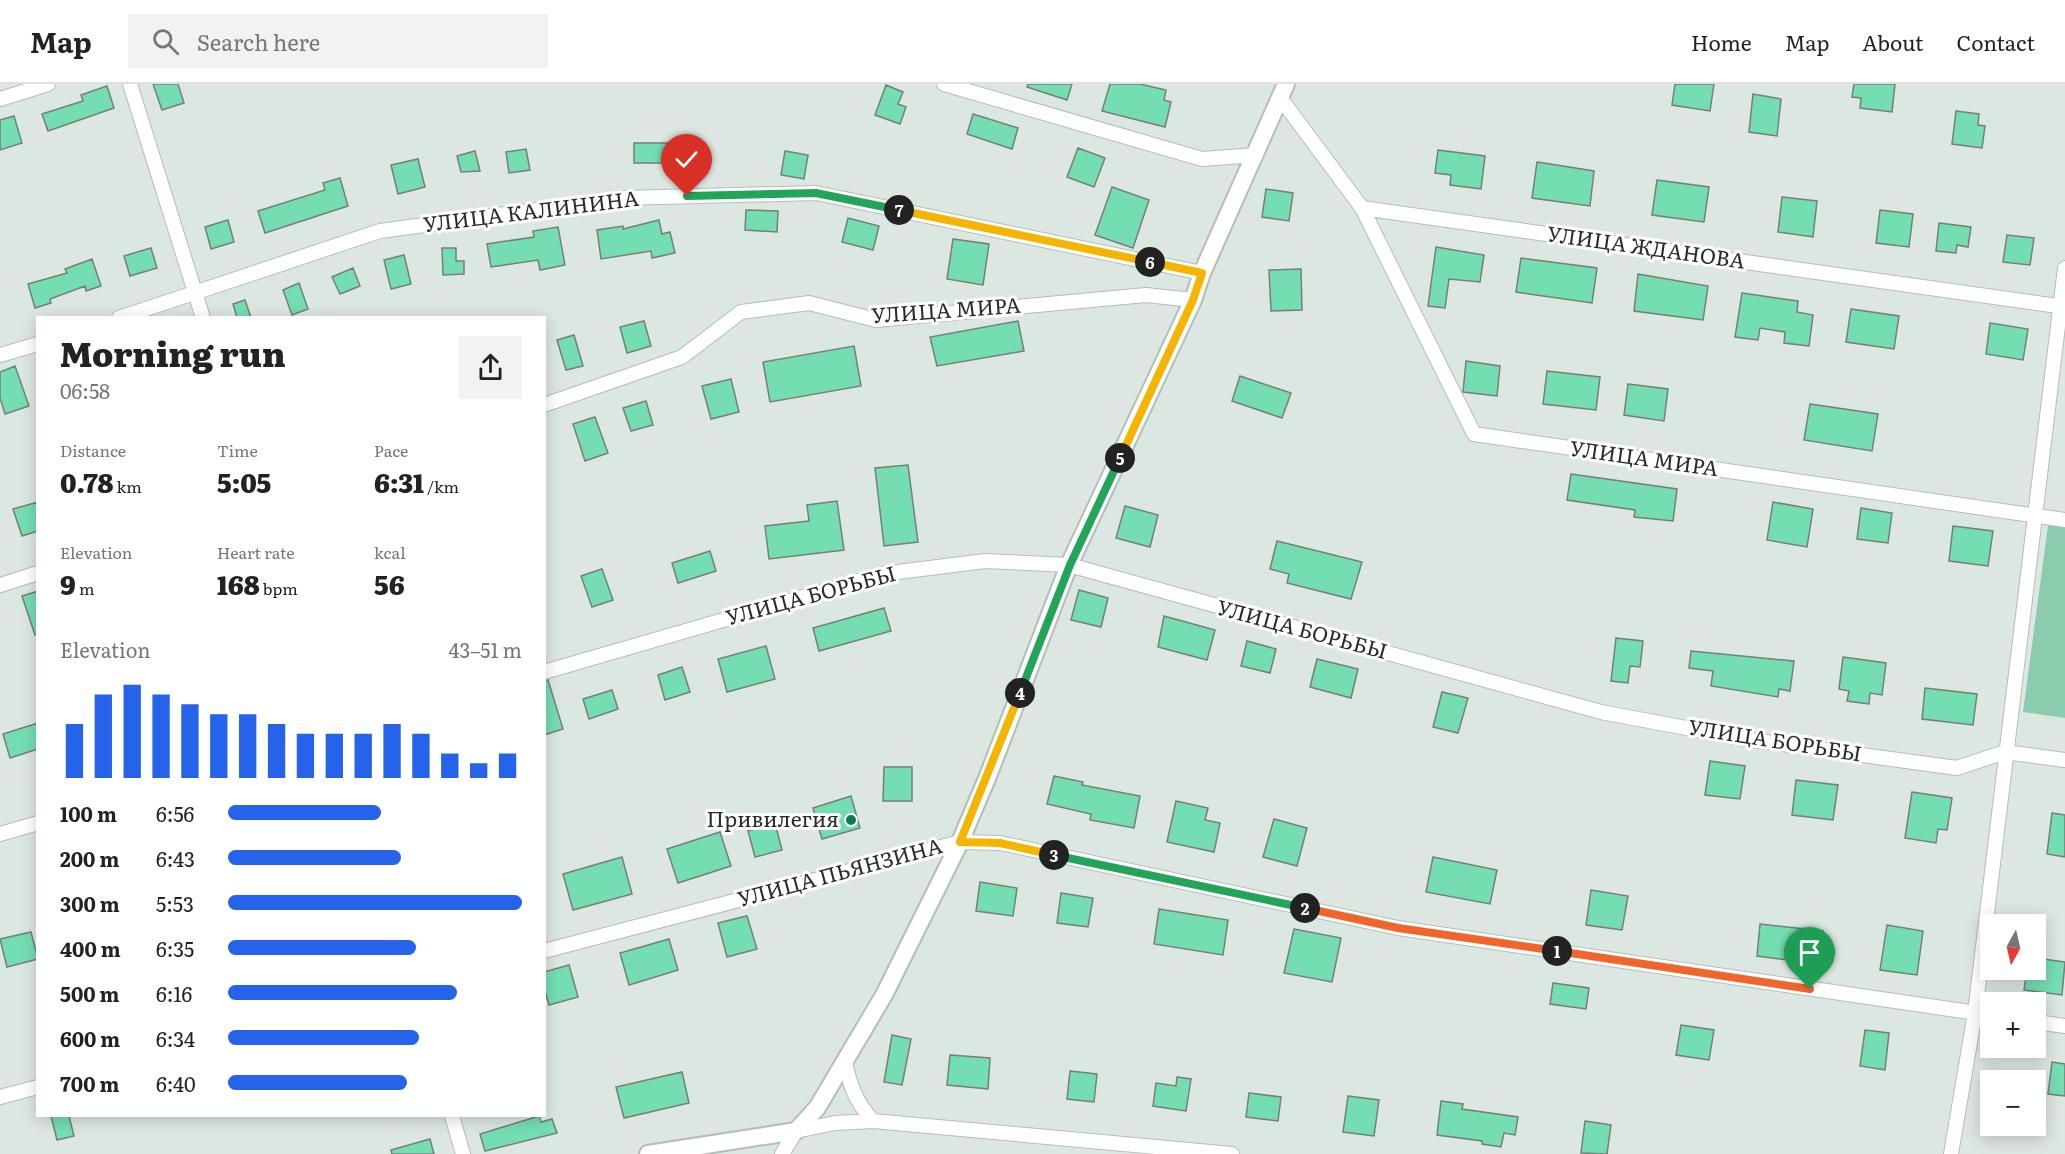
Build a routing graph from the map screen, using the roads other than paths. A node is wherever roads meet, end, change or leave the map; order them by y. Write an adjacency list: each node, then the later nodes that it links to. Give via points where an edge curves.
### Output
1 (48, 84): 5 (street)
2 (130, 84): 10 (street)
3 (944, 84): 6 (street, via 1203,159)
4 (1284, 92): 6 (street); 7 (street)
5 (0, 99)
6 (1256, 155): 9 (street)
7 (1362, 208): 12 (street, УЛИЦА ЖДАНОВА); 18 (street, УЛИЦА МИРА, via 1474,434)
8 (2065, 268): 12 (street)
9 (1202, 273): 10 (street, УЛИЦА КАЛИНИНА, via 816,193 623,198 380,231); 11 (street)
10 (196, 294): 13 (street, УЛИЦА КАЛИНИНА); 14 (street)
11 (1193, 300): 17 (street, УЛИЦА МИРА, via 1146,295 876,320 809,303 741,312 682,357); 20 (street)
12 (2063, 306): 18 (street)
13 (125, 316)
14 (202, 316)
15 (36, 345): 16 (street)
16 (0, 355)
17 (546, 404)
18 (2034, 516): 19 (street, УЛИЦА МИРА); 24 (street)
19 (2065, 520)
20 (1070, 565): 23 (street, УЛИЦА БОРЬБЫ, via 985,561 882,574); 24 (street, УЛИЦА БОРЬБЫ, via 1601,712 1745,739 1956,768); 28 (street)
21 (36, 574): 22 (street)
22 (0, 585)
23 (546, 671)
24 (2005, 752): 25 (street, УЛИЦА БОРЬБЫ); 30 (street)
25 (2065, 760)
26 (36, 824): 27 (street)
27 (0, 834)
28 (960, 842): 29 (street, УЛИЦА ПЬЯНЗИНА); 30 (street, УЛИЦА ПЬЯНЗИНА, via 1000,843 1398,928); 34 (street, via 884,995)
29 (546, 950)
30 (1975, 1013): 31 (street, УЛИЦА ПЬЯНЗИНА); 44 (street)
31 (1980, 1014)
32 (2046, 1023): 33 (street)
33 (2065, 1026)
34 (845, 1062): 38 (street, via 857,1102); 39 (street, via 818,1108)
35 (36, 1088): 36 (street)
36 (0, 1097)
37 (452, 1117): 40 (street)
38 (873, 1121): 39 (street); 43 (street)
39 (796, 1131): 41 (street); 42 (street)
40 (463, 1154)
41 (648, 1154)
42 (782, 1154)
43 (1232, 1154)
44 (1951, 1154)

